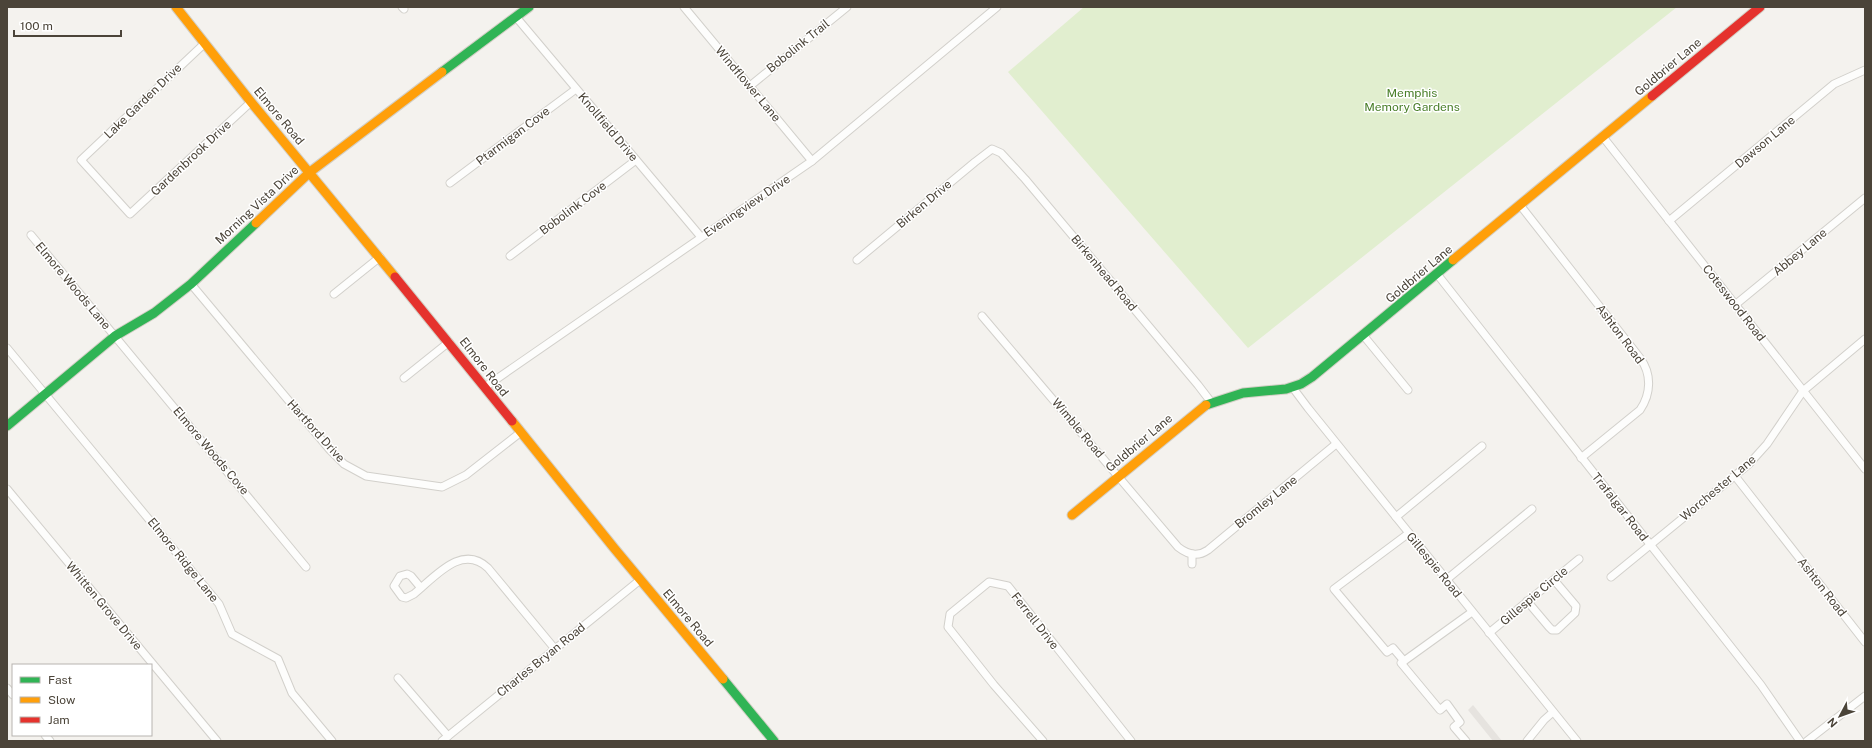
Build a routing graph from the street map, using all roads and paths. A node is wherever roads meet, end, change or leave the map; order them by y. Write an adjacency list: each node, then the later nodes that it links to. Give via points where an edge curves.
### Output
1 (176, 7): 8 (street, Elmore Road)
2 (529, 7): 7 (street, Morning Vista Drive)
3 (847, 7): 10 (street, Bobolink Trail)
4 (997, 7): 16 (street, Eveningview Drive)
5 (1760, 7): 13 (street, Goldbrier Lane)
6 (688, 8): 10 (street, Windflower Lane)
7 (516, 17): 11 (street, Knollfield Drive); 17 (street, Morning Vista Drive)
8 (205, 43): 12 (street, Elmore Road); 21 (street, Lake Garden Drive, via 81,160)
9 (1865, 70): 22 (street, Dawson Lane, via 1834,84)
10 (750, 86): 16 (street, Windflower Lane)
11 (576, 89): 15 (street, Knollfield Drive); 18 (street, Ptarmigan Cove)
12 (251, 102): 17 (street, Elmore Road); 21 (street, Gardenbrook Drive)
13 (1603, 137): 20 (street, Goldbrier Lane); 22 (street, Coteswood Road)
14 (992, 149): 27 (street, Birken Drive); 44 (street, Birkenhead Road, via 1000,153 1020,174)
15 (636, 160): 24 (street, Knollfield Drive); 25 (street, Bobolink Cove)
16 (812, 161): 24 (street, Eveningview Drive)
17 (310, 172): 26 (street, Elmore Road); 29 (street, Morning Vista Drive)
18 (450, 183)
19 (1865, 198): 31 (street, Abbey Lane)
20 (1520, 205): 28 (street, Goldbrier Lane); 49 (street, Ashton Road, via 1640,358 1648,374 1648,390 1640,410)
21 (130, 214)
22 (1669, 221): 31 (street, Coteswood Road)
23 (31, 235): 34 (street, Elmore Woods Lane)
24 (701, 237): 39 (street, Eveningview Drive)
25 (510, 256)
26 (380, 257): 30 (street); 36 (street, Elmore Road)
27 (857, 260)
28 (1437, 274): 33 (street, Goldbrier Lane); 49 (street, Trafalgar Road)
29 (191, 284): 34 (street, Morning Vista Drive, via 154,313); 46 (street, Hartford Drive, via 330,450 344,464 366,476 442,487 466,475)
30 (334, 294)
31 (1736, 305): 42 (street, Coteswood Road)
32 (982, 316): 51 (street, Wimble Road)
33 (1363, 335): 40 (street, Goldbrier Lane, via 1312,377); 41 (street)
34 (115, 336): 43 (street, Morning Vista Drive); 62 (street, Elmore Woods Cove)
35 (1865, 339): 42 (street, Worchester Lane)
36 (449, 342): 38 (street); 39 (street, Elmore Road)
37 (7, 348): 43 (street, Elmore Ridge Lane)
38 (404, 378)
39 (485, 387): 46 (street, Elmore Road)
40 (1293, 388): 44 (street, Goldbrier Lane, via 1243,393); 47 (street, Gillespie Road)
41 (1408, 390)
42 (1803, 391): 50 (street, Coteswood Road); 52 (street, Worchester Lane, via 1767,444)
43 (45, 393): 45 (street, Morning Vista Drive); 79 (street, Elmore Ridge Lane, via 219,604 232,634 278,659 292,694)
44 (1211, 402): 51 (street, Goldbrier Lane)
45 (7, 426)
46 (521, 432): 64 (street, Elmore Road)
47 (1336, 444): 56 (street, Gillespie Road); 59 (street, Bromley Lane, via 1208,550)
48 (1482, 446): 56 (street)
49 (1581, 458): 58 (street, Trafalgar Road)
50 (1865, 468)
51 (1118, 476): 55 (street, Goldbrier Lane); 59 (street, Wimble Road, via 1178,547)
52 (1734, 476): 58 (street, Worchester Lane); 71 (street, Ashton Road)
53 (7, 489): 78 (street, Whitten Grove Drive)
54 (1532, 509): 65 (street)
55 (1072, 515)
56 (1396, 517): 57 (street, Gillespie Road)
57 (1409, 533): 65 (street, Gillespie Road); 73 (street, via 1334,589 1387,652 1393,648)
58 (1650, 545): 63 (street, Worchester Lane); 86 (street, Trafalgar Road, via 1760,685)
59 (1192, 554): 61 (street)
60 (1579, 559): 66 (street, Gillespie Circle)
61 (1192, 564)
62 (306, 567)
63 (1611, 577)
64 (640, 580): 72 (street, Charles Bryan Road); 80 (street, Elmore Road)
65 (1446, 580): 69 (street, Gillespie Road)
66 (1554, 580): 68 (street, Gillespie Circle); 68 (street, via 1577,610 1557,630 1548,627)
67 (421, 588): 72 (street, via 454,562 464,558 478,560 488,568)
68 (1527, 601): 70 (street, Gillespie Circle)
69 (1472, 612): 70 (street, Gillespie Road); 73 (street)
70 (1489, 633): 76 (street, Gillespie Road)
71 (1865, 642)
72 (555, 649): 77 (street, Charles Bryan Road)
73 (1404, 661): 83 (street, via 1401,664 1440,710 1447,704 1460,722 1454,727)
74 (398, 678): 77 (street)
75 (1865, 696): 87 (street)
76 (1553, 712): 84 (street); 85 (street, Gillespie Road)
77 (445, 739)
78 (217, 741)
79 (332, 741)
80 (774, 741)
81 (1043, 741): 82 (street, Ferrell Drive, via 948,627 950,614 989,582 1008,586)
82 (1131, 741)
83 (1466, 741)
84 (1527, 741)
85 (1577, 741)
86 (1800, 741)
87 (1807, 741)

